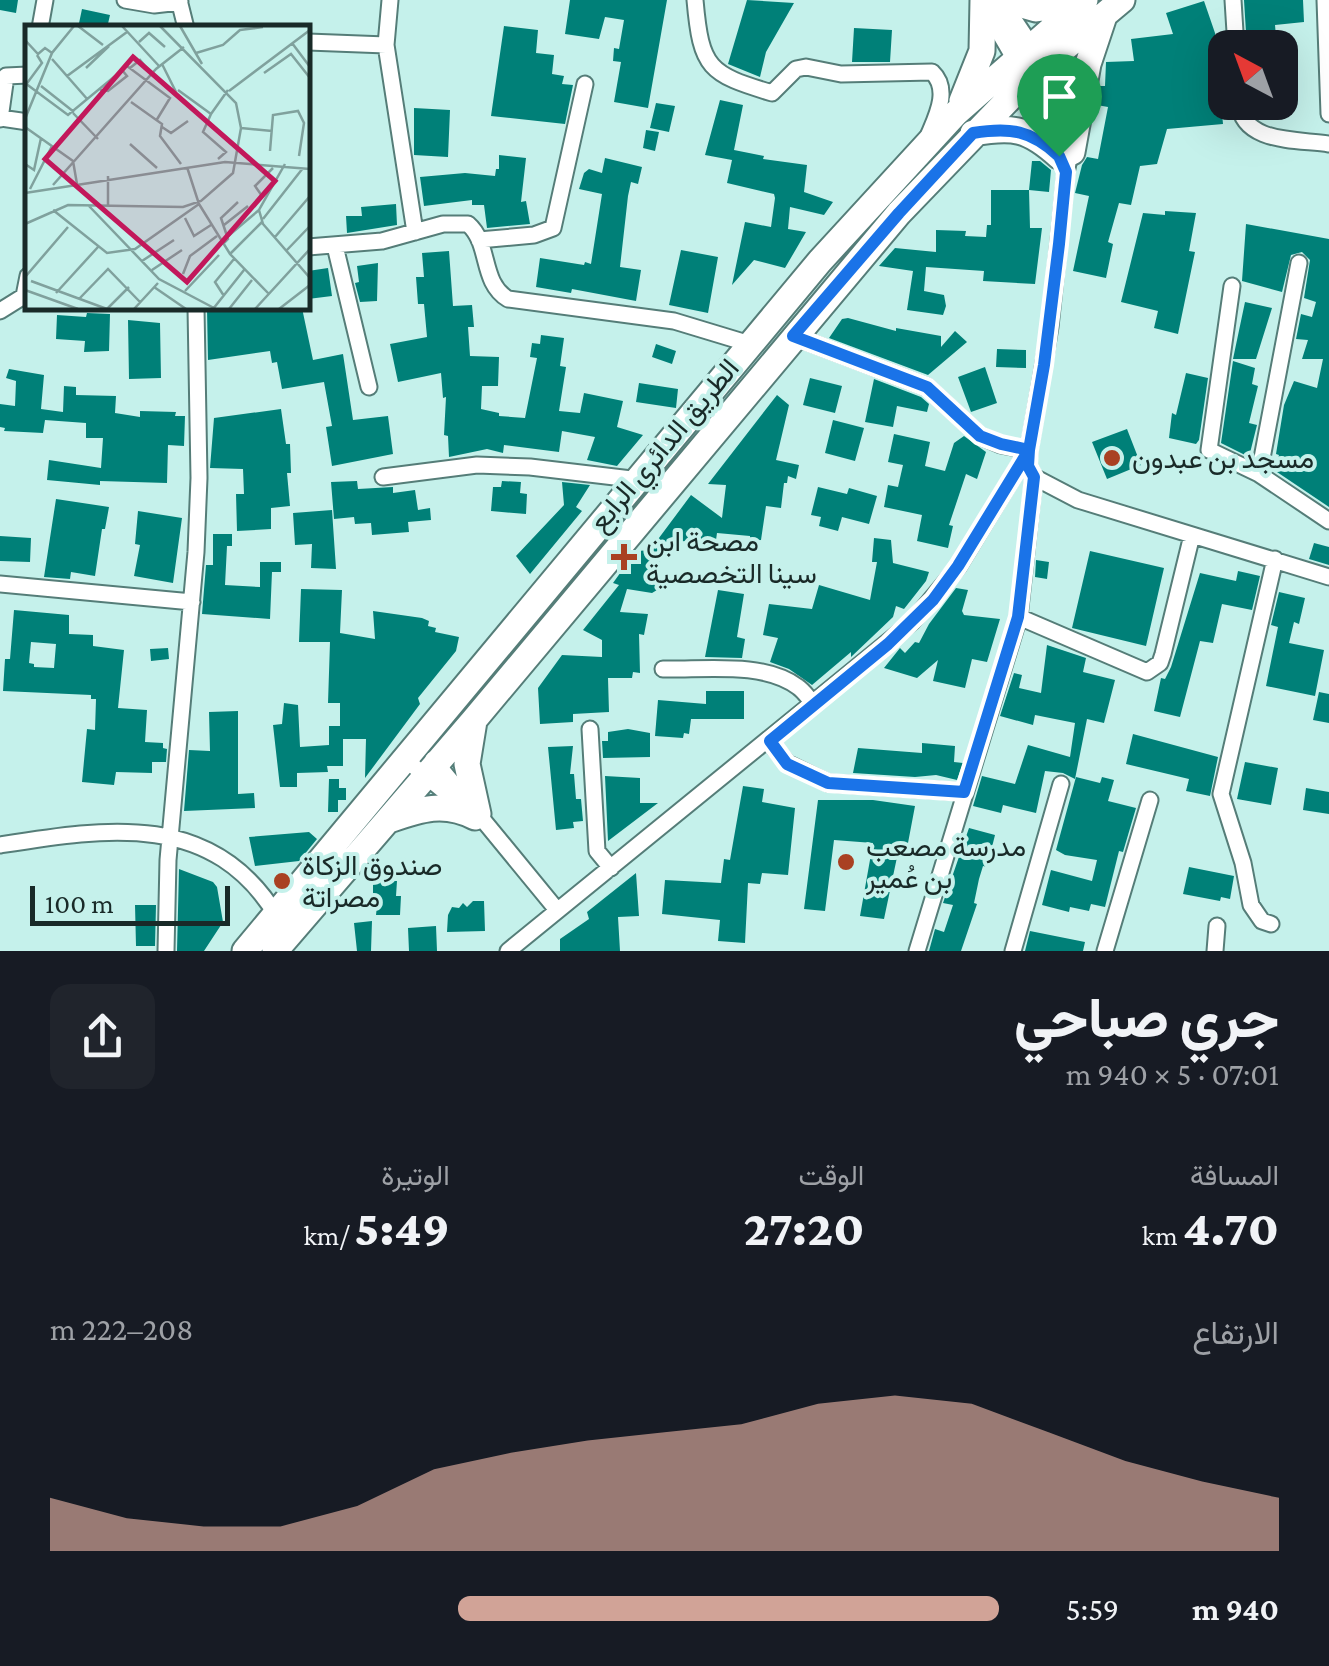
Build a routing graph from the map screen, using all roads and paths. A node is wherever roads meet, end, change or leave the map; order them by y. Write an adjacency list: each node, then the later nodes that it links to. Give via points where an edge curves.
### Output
1 (45, 0): 11 (street)
2 (125, 0): 9 (street)
3 (390, 0): 14 (street)
4 (695, 0): 24 (street, via 708,60 729,80 772,93 806,67 840,74 932,72 940,101)
5 (983, 0): 15 (street); 22 (main road, via 982,51)
6 (1001, 0): 10 (main road, via 1036,9); 15 (street)
7 (1232, 0): 12 (street)
8 (1325, 0): 18 (street)
9 (180, 1)
10 (1098, 4): 15 (main road, الطريق الدائري الرابع); 25 (main road)
11 (41, 25)
12 (1234, 30)
13 (310, 42): 14 (street)
14 (386, 45): 26 (street)
15 (1029, 63): 22 (main road, الطريق الدائري الرابع); 25 (street)
16 (3, 75): 19 (street)
17 (585, 84): 27 (street, via 553,228)
18 (1329, 114)
19 (0, 119): 21 (street)
20 (1244, 120): 23 (street, via 1257,133)
21 (25, 122)
22 (964, 123): 24 (main road, الطريق الدائري الرابع); 25 (main road, via 1019,129); 35 (main road, الطريق الدائري الرابع, via 899,213)
23 (1329, 144)
24 (923, 148): 36 (main road, الطريق الدائري الرابع)
25 (1065, 160): 38 (street, via 1047,346)
26 (415, 232): 27 (street, via 460,222); 28 (street)
27 (479, 240): 36 (street, via 491,284 508,299 674,321)
28 (336, 246): 29 (street); 37 (street)
29 (310, 247)
30 (1299, 263): 39 (street)
31 (1232, 286): 39 (street, via 1208,444)
32 (25, 291): 34 (street)
33 (196, 310): 48 (street, via 199,478)
34 (0, 312)
35 (793, 336): 38 (street, via 927,387 980,436); 52 (main road, الطريق الدائري الرابع)
36 (750, 344): 42 (main road, الطريق الدائري الرابع)
37 (369, 387)
38 (1029, 450): 41 (street); 51 (street, via 933,600)
39 (1259, 474): 43 (street)
40 (383, 477): 42 (street, via 477,465)
41 (1034, 477): 44 (street, via 1078,500); 49 (street)
42 (640, 480): 55 (main road, الطريق الدائري الرابع)
43 (1329, 521)
44 (1192, 535): 45 (street); 49 (street, via 1154,670)
45 (1275, 560): 46 (street); 65 (street, via 1221,794 1251,905)
46 (1329, 577)
47 (0, 584): 48 (street)
48 (192, 602): 61 (street)
49 (1018, 617): 57 (street)
50 (663, 670): 51 (street, via 752,671 797,686)
51 (814, 704): 54 (street)
52 (474, 720): 55 (main road, الطريق الدائري الرابع); 59 (main road, via 466,764)
53 (590, 729): 63 (street, via 597,851)
54 (770, 741): 57 (street, via 787,764 828,783); 63 (street)
55 (421, 762): 59 (street); 60 (main road, الطريق الدائري الرابع); 67 (main road, الطريق الدائري الرابع)
56 (1061, 784): 72 (street)
57 (964, 792): 71 (street)
58 (1150, 800): 73 (street)
59 (479, 818): 60 (main road, via 430,806); 64 (street)
60 (389, 820): 67 (main road, الطريق الدائري الرابع)
61 (172, 836): 62 (street, via 118,832); 67 (street, via 257,885); 68 (street)
62 (0, 844)
63 (611, 868): 64 (street)
64 (557, 910): 70 (street)
65 (1271, 924)
66 (1217, 926): 74 (street)
67 (280, 933): 69 (main road, الطريق الدائري الرابع)
68 (166, 951)
69 (245, 951)
70 (508, 951)
71 (917, 951)
72 (1013, 951)
73 (1105, 951)
74 (1215, 951)

